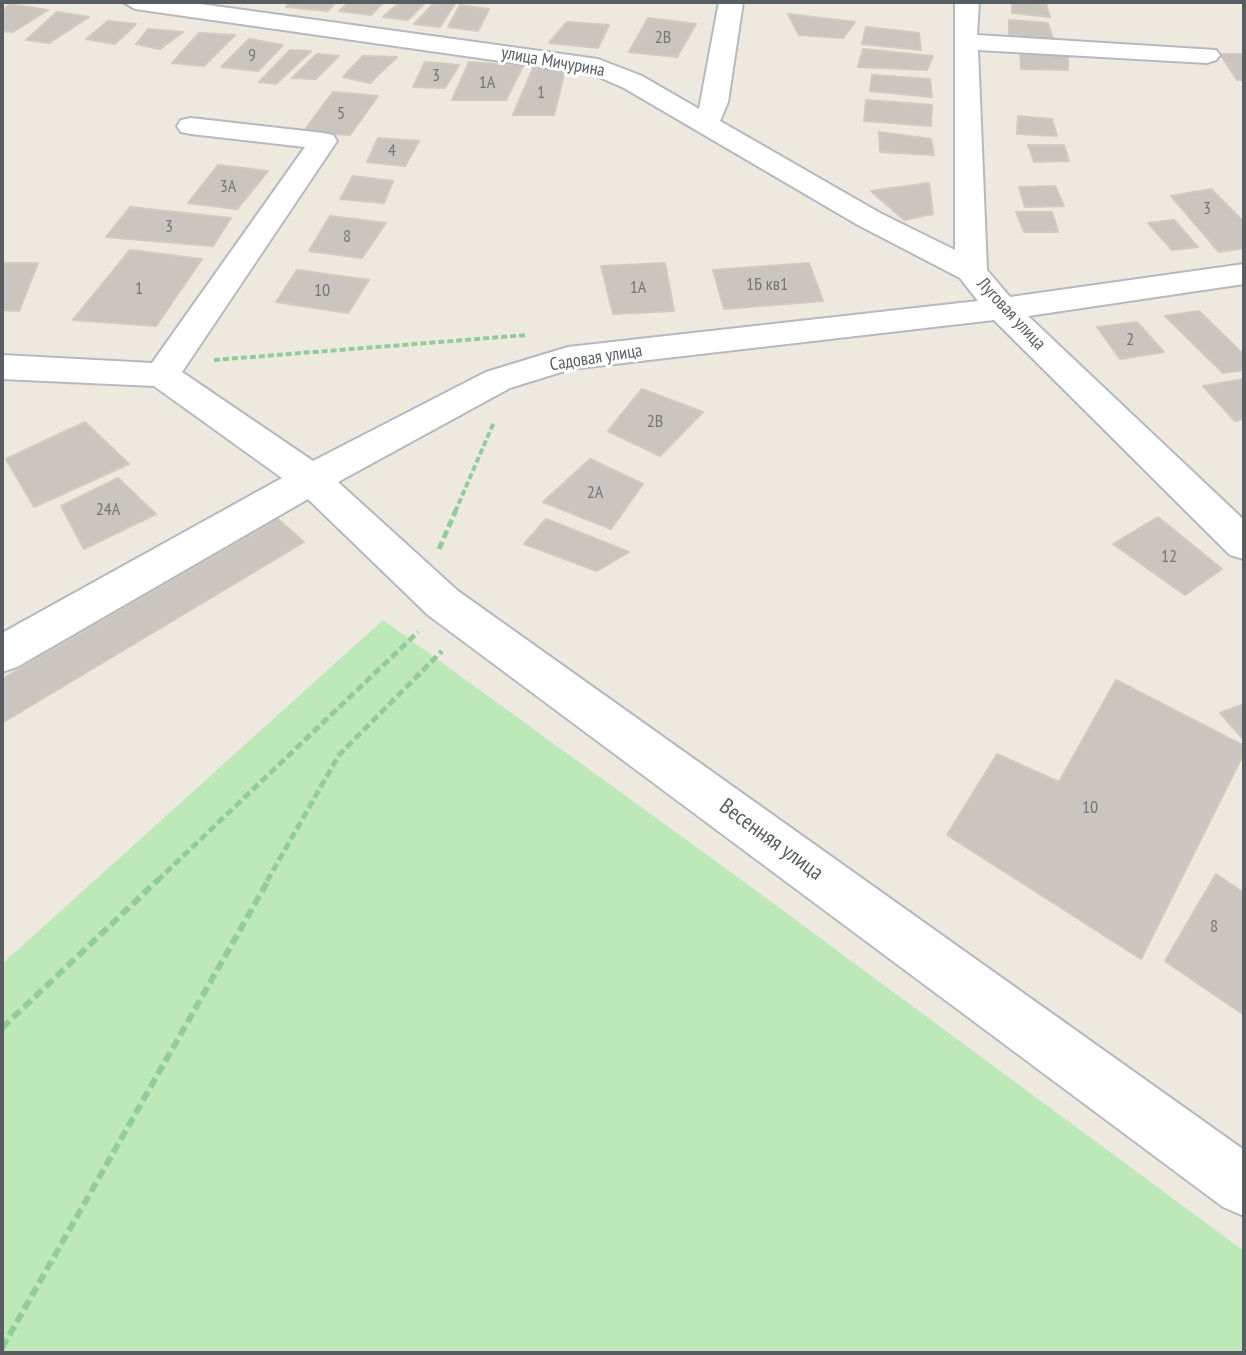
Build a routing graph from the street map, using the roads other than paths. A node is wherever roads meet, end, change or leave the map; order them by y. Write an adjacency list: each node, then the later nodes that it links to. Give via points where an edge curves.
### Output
1 (135, 2): 6 (street, улица Мичурина, via 598,67)
2 (731, 2): 6 (street, via 715,102)
3 (967, 2): 4 (street, Луговая улица)
4 (965, 42): 5 (street); 8 (street, Луговая улица)
5 (1207, 55)
6 (705, 124): 8 (street, улица Мичурина)
7 (191, 126): 12 (street, via 323,141)
8 (971, 271): 10 (street, Луговая улица)
9 (1244, 274): 10 (street, Садовая улица)
10 (1002, 309): 13 (street, Садовая улица, via 568,358 498,380); 14 (street, Луговая улица)
11 (2, 367): 12 (street)
12 (167, 367): 13 (street)
13 (311, 479): 15 (street, Садовая улица); 16 (street, Весенняя улица, via 443,603)
14 (1244, 544)
15 (2, 654)
16 (1244, 1186)

